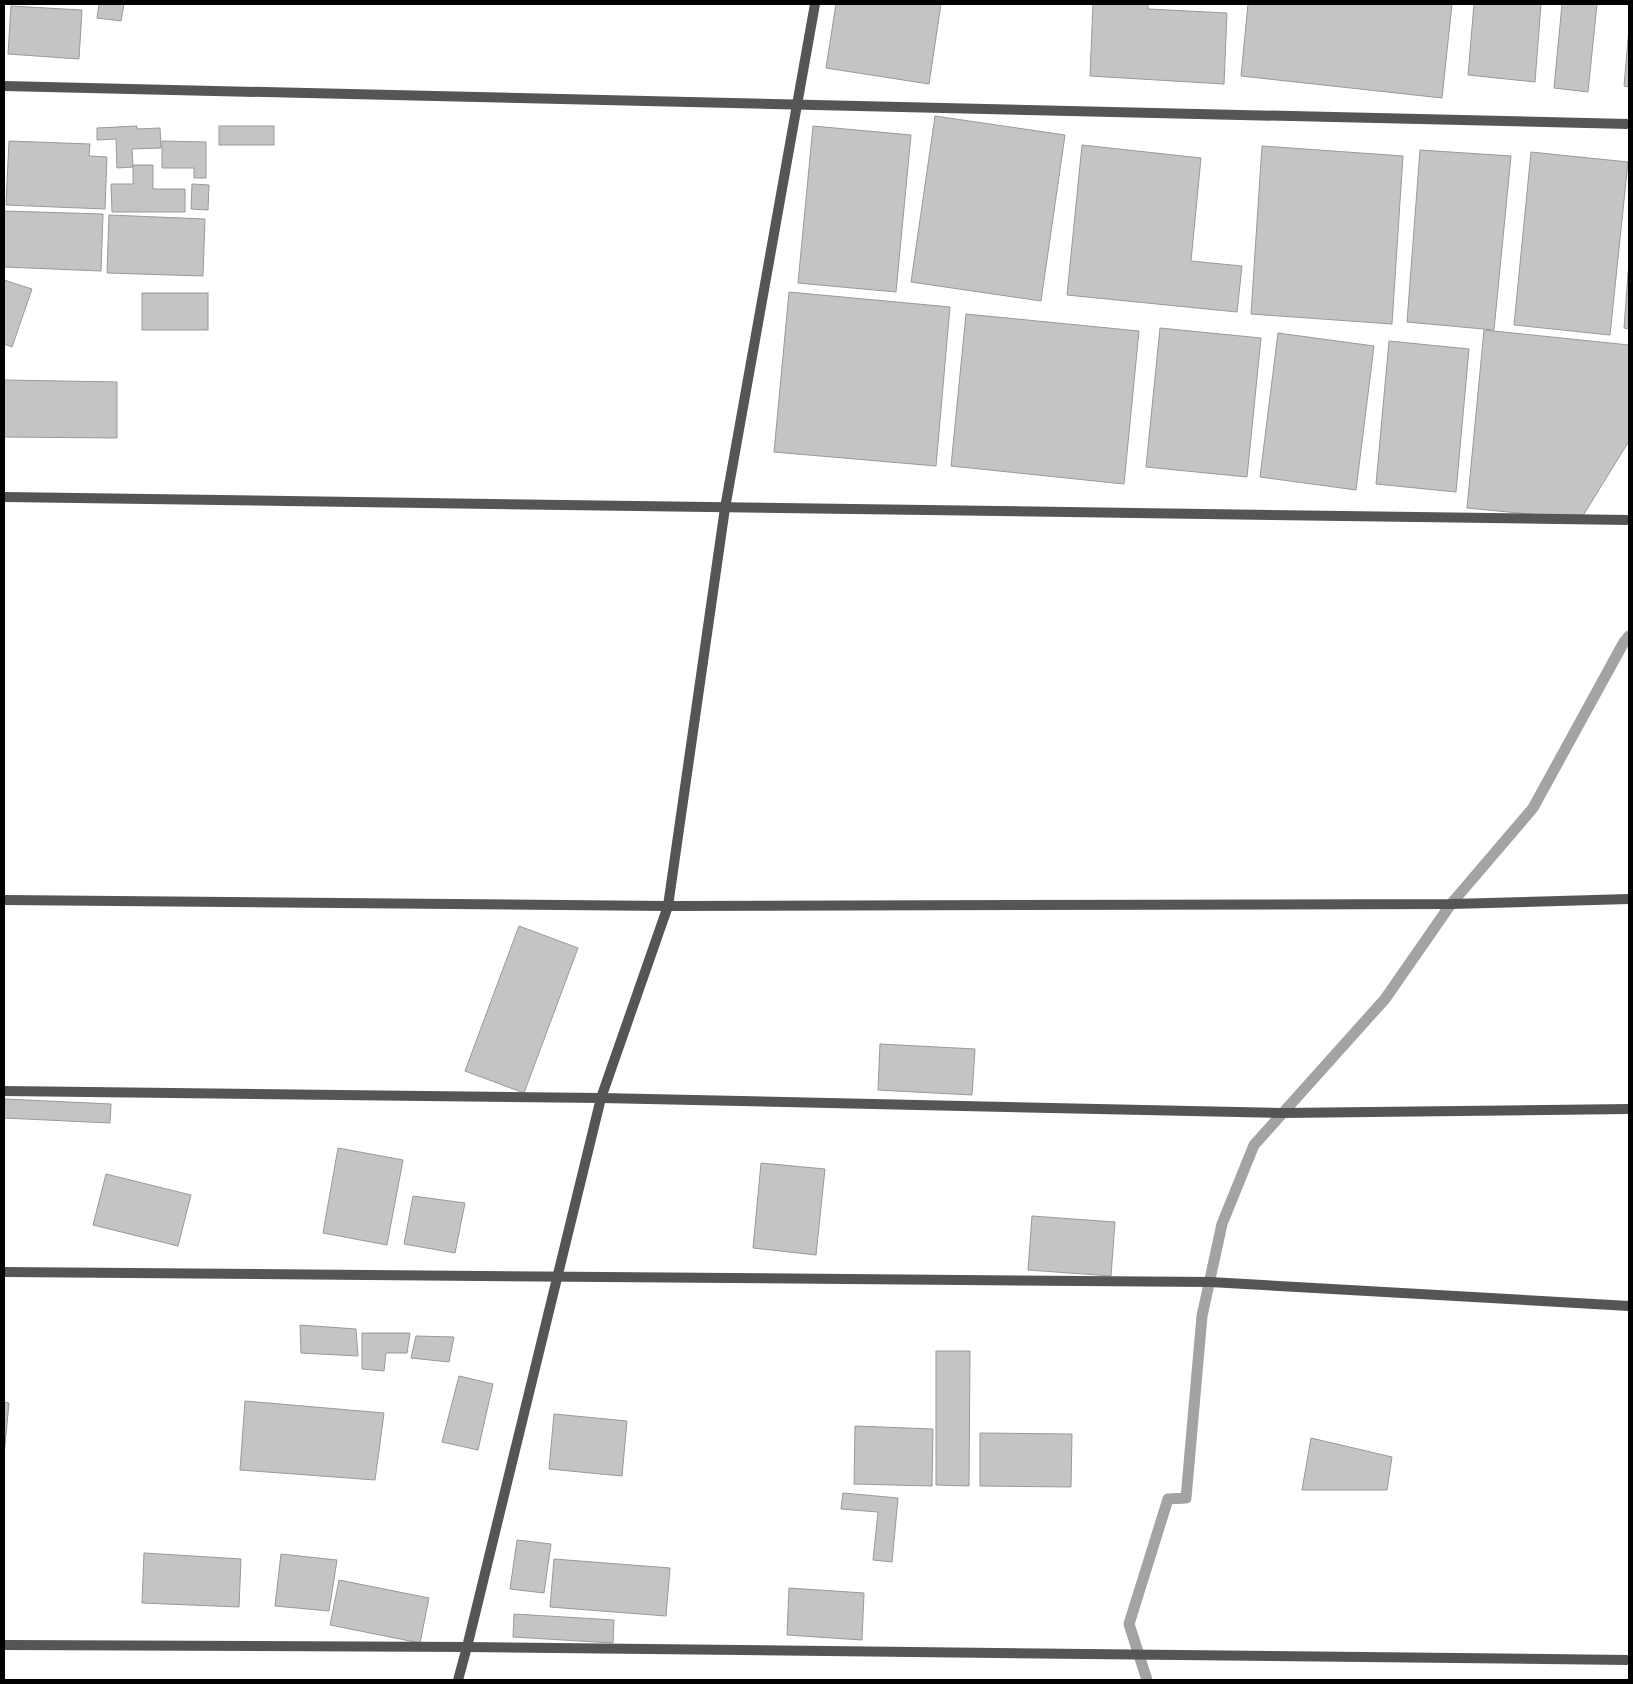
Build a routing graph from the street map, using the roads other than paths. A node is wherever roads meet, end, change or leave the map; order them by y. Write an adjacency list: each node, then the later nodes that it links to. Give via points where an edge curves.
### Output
1 (815, 4): 3 (street)
2 (4, 86): 3 (street)
3 (796, 105): 4 (street); 6 (street)
4 (1629, 124)
5 (4, 497): 6 (street)
6 (725, 508): 7 (street); 10 (street)
7 (1629, 520)
8 (1629, 899): 10 (street, via 1451,904)
9 (4, 900): 10 (street)
10 (668, 906): 12 (street)
11 (4, 1091): 12 (street)
12 (601, 1098): 13 (street, via 1282,1113); 15 (street)
13 (1629, 1109)
14 (4, 1272): 15 (street)
15 (558, 1276): 16 (street, via 1210,1282); 18 (street)
16 (1629, 1306)
17 (4, 1645): 18 (street)
18 (467, 1647): 19 (street); 20 (street)
19 (1629, 1660)
20 (458, 1680)

